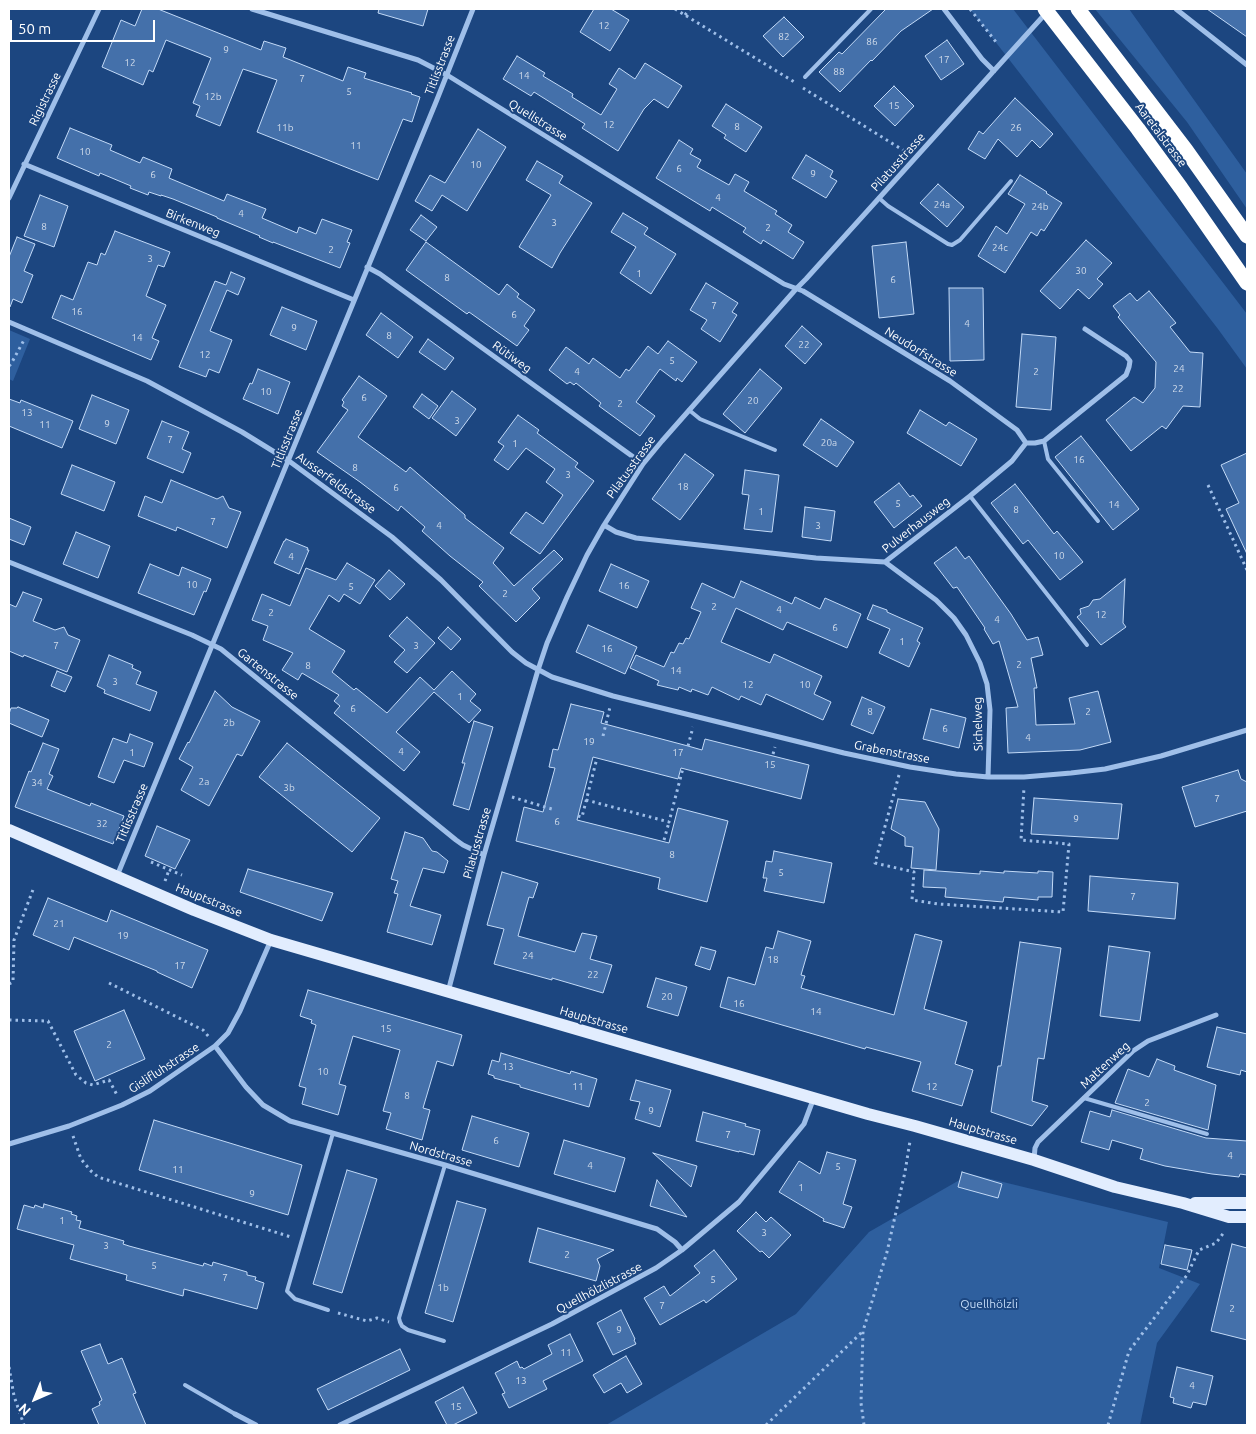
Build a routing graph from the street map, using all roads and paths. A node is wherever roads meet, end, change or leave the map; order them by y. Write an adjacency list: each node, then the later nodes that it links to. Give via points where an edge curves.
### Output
1 (99, 9): 18 (street, Rigistrasse)
2 (252, 9): 16 (street, Quellstrasse, via 418,60)
3 (472, 9): 16 (street, Titlisstrasse)
4 (690, 9): 12 (path)
5 (871, 9): 17 (lane)
6 (944, 9): 15 (street)
7 (970, 9): 13 (path)
8 (1045, 9): 24 (highway, Aaretalstrasse, via 1138,128)
9 (1050, 9): 15 (street, Pilatusstrasse)
10 (1078, 9): 22 (highway, Aaretalstrasse)
11 (1176, 9): 14 (street)
12 (685, 14)
13 (996, 42)
14 (1247, 65)
15 (994, 71): 21 (street, Pilatusstrasse)
16 (447, 75): 23 (street, Titlisstrasse); 25 (street, Quellstrasse)
17 (805, 77)
18 (24, 164): 20 (street, Rigistrasse); 26 (street, Birkenweg)
19 (1011, 181): 21 (lane, via 952,245)
20 (9, 198)
21 (879, 198): 25 (street, Pilatusstrasse)
22 (1247, 236)
23 (367, 267): 26 (street, Titlisstrasse); 36 (street, Rütiweg)
24 (1247, 283)
25 (796, 289): 31 (street, Pilatusstrasse); 33 (street, Neudorfstrasse, via 950,381 1017,430)
26 (354, 300): 35 (street, Titlisstrasse)
27 (9, 322): 29 (street, Ausserfeldstrasse)
28 (1085, 329): 32 (street, via 1126,356 1130,361 1129,368 1126,376)
29 (28, 330): 30 (path); 35 (street, Ausserfeldstrasse, via 148,380)
30 (9, 366)
31 (689, 410): 34 (lane, via 700,419); 36 (street, Pilatusstrasse)
32 (1044, 441): 33 (street); 39 (lane, via 1048,459)
33 (1026, 443): 38 (street, Pulverhausweg, via 1012,461)
34 (775, 450)
35 (289, 461): 44 (street, Titlisstrasse); 46 (street, Ausserfeldstrasse, via 392,537 441,580 512,652)
36 (643, 464): 40 (street, Pilatusstrasse)
37 (1208, 485): 43 (path)
38 (970, 496): 42 (street, Pulverhausweg); 45 (lane)
39 (1098, 521)
40 (604, 525): 42 (street, Pulverhausweg, via 636,538 816,558); 46 (street, Pilatusstrasse, via 567,597)
41 (9, 562): 44 (street, Gartenstrasse)
42 (885, 562): 55 (street, Sichelweg, via 936,600 954,618 980,663 990,710)
43 (1247, 570)
44 (213, 644): 64 (street, Gartenstrasse, via 463,845); 68 (street, Titlisstrasse)
45 (1087, 646)
46 (538, 670): 47 (street, Grabenstrasse); 57 (street, Pilatusstrasse)
47 (614, 696): 48 (street, Grabenstrasse); 50 (path)
48 (696, 716): 51 (path); 53 (street, Grabenstrasse)
49 (1247, 730): 56 (street, Grabenstrasse, via 1105,769)
50 (603, 736)
51 (688, 746)
52 (598, 758): 58 (path)
53 (902, 765): 55 (street, Grabenstrasse); 56 (path, via 875,863 914,872 912,900 1063,912 1069,844 1021,840)
54 (683, 768): 61 (path)
55 (988, 777): 56 (street, Grabenstrasse)
56 (1024, 777)
57 (502, 795): 59 (path); 64 (street, Pilatusstrasse)
58 (586, 800): 60 (path, via 582,817); 61 (path)
59 (555, 810)
60 (578, 816)
61 (669, 822): 63 (path)
62 (9, 830): 68 (main road, Hauptstrasse)
63 (664, 840)
64 (484, 855): 74 (street, Pilatusstrasse)
65 (151, 862): 66 (path)
66 (169, 870): 67 (path); 69 (path)
67 (182, 875)
68 (117, 876): 71 (main road, Hauptstrasse)
69 (165, 881)
70 (34, 886): 73 (path, via 14,940 13,982)
71 (271, 940): 74 (main road, Hauptstrasse); 77 (street, Gislifluhstrasse, via 240,1011 228,1033)
72 (109, 982): 77 (path, via 203,1030)
73 (9, 984)
74 (448, 992): 79 (main road, Hauptstrasse)
75 (1216, 1016): 78 (street, Mattenweg, via 1148,1041 1133,1051)
76 (9, 1020): 80 (path, via 48,1021 76,1075 93,1085 109,1080)
77 (215, 1046): 80 (street, Gislifluhstrasse, via 150,1091); 83 (street, Nordstrasse, via 263,1105 290,1121)
78 (1084, 1098): 84 (lane); 86 (street, Mattenweg, via 1038,1142)
79 (814, 1099): 82 (main road, Hauptstrasse); 93 (street, Quellhölzlistrasse, via 804,1124 745,1194)
80 (122, 1105): 81 (street, Gislifluhstrasse)
81 (69, 1126): 85 (street, Gislifluhstrasse); 92 (path, via 81,1158 98,1177)
82 (915, 1126): 86 (main road, Hauptstrasse); 96 (path, via 887,1252)
83 (333, 1133): 87 (street, Nordstrasse); 92 (lane)
84 (1207, 1134)
85 (9, 1144)
86 (1034, 1160): 88 (main road, Hauptstrasse, via 1115,1187)
87 (444, 1165): 93 (street, Nordstrasse, via 657,1229); 95 (lane)
88 (1183, 1203): 89 (main road, Hauptstrasse); 90 (main road, Hauptstrasse, via 1229,1217)
89 (1247, 1203)
90 (1247, 1217)
91 (1227, 1229): 106 (path, via 1216,1243 1199,1250 1187,1275 1129,1351)
92 (301, 1240): 94 (lane, via 287,1291 295,1299)
93 (682, 1250): 103 (street, Quellhölzlistrasse, via 651,1272 552,1324)
94 (328, 1310): 95 (path, via 367,1322 377,1318)
95 (400, 1322): 97 (lane, via 408,1330)
96 (863, 1331): 104 (path); 105 (path, via 861,1403)
97 (444, 1341)
98 (9, 1367): 101 (path)
99 (185, 1385): 100 (lane)
100 (234, 1414): 102 (street)
101 (24, 1425)
102 (256, 1425)
103 (340, 1425)
104 (766, 1425)
105 (864, 1425)
106 (1108, 1425)

